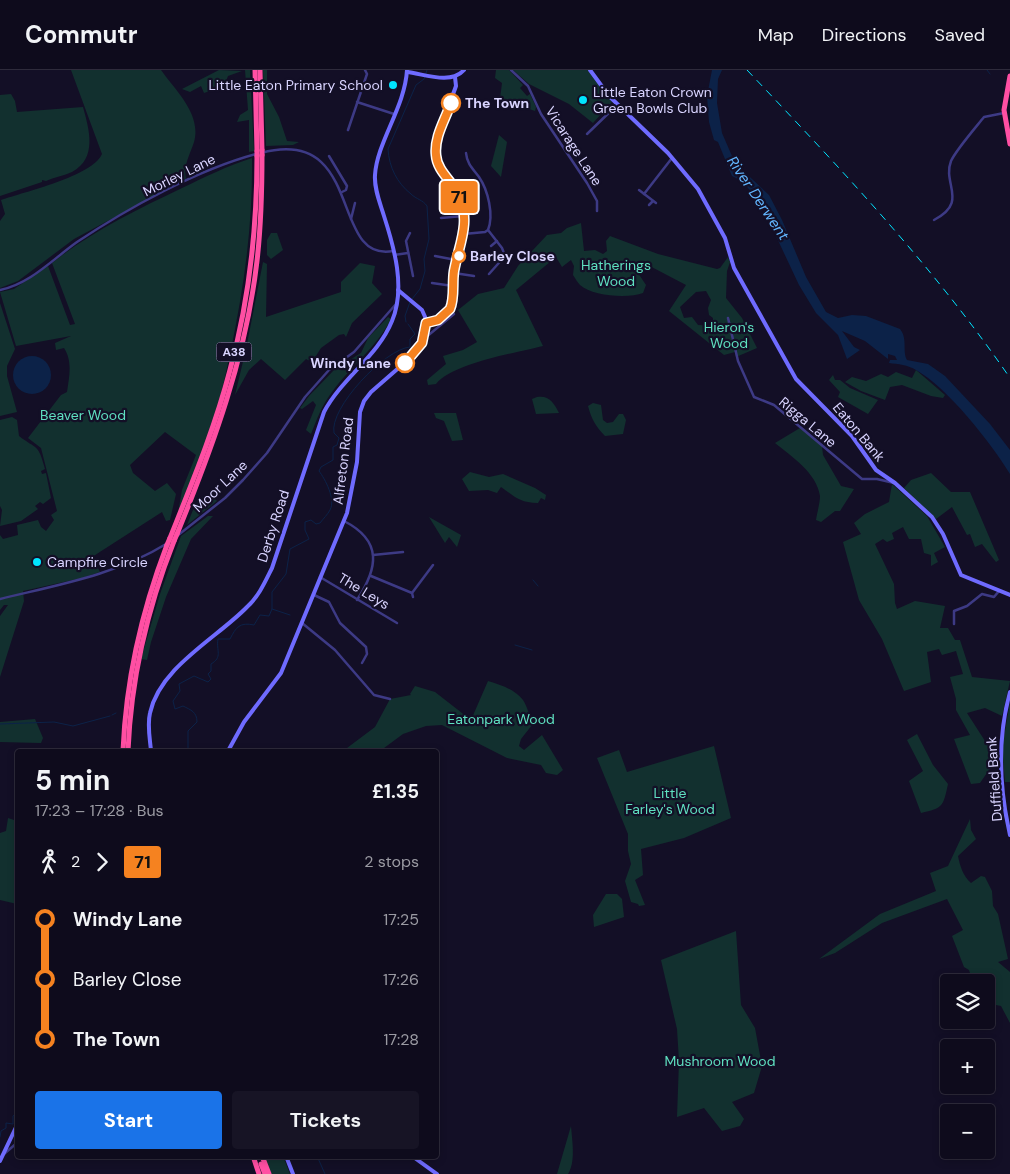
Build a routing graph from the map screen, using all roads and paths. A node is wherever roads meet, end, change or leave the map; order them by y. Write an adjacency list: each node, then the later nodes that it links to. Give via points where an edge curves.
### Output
1 (255, 70): 17 (highway, A38)
2 (260, 70): 17 (highway, A38)
3 (365, 70): 10 (street, via 367,74)
4 (464, 70): 9 (street)
5 (512, 70): 26 (street, Vicarage Lane, via 528,86 541,114 588,183 597,201)
6 (590, 70): 11 (street, Eaton Bank)
7 (407, 71): 9 (street); 13 (street)
8 (1010, 76): 12 (highway)
9 (455, 77): 27 (street, via 456,86 436,144 436,156 458,193)
10 (357, 102): 13 (street); 14 (street)
11 (618, 104): 15 (street, via 588,133); 20 (street, Eaton Bank)
12 (1004, 113): 16 (highway); 30 (street, via 984,116 951,162 952,205)
13 (396, 114): 36 (street, via 377,163 375,177)
14 (348, 130)
15 (593, 135)
16 (1010, 144)
17 (260, 153): 55 (highway, A38, via 250,264 231,369); 55 (highway, A38, bridge, via 257,263 238,362 208,456)
18 (466, 154): 31 (street, via 468,164 486,191)
19 (329, 156): 22 (street, via 347,186)
20 (672, 158): 23 (street); 53 (street, Eaton Bank, via 702,196 725,238 742,284 796,379 852,436 876,470)
21 (639, 190): 23 (street)
22 (342, 192): 29 (street, Morley Lane); 46 (street, Morley Lane, via 327,167 313,156 299,151 276,150 228,162 131,209 18,285)
23 (644, 194): 25 (street, via 654,202)
24 (355, 203): 29 (street)
25 (649, 205)
26 (597, 211)
27 (464, 216): 28 (street); 33 (street)
28 (441, 218)
29 (351, 219): 36 (street, Morley Lane, via 363,243 378,252)
30 (934, 220)
31 (488, 230): 33 (street); 34 (street)
32 (410, 233): 37 (street, via 406,239)
33 (464, 234): 39 (street)
34 (497, 241): 35 (street); 41 (street, via 505,256)
35 (491, 246)
36 (394, 253): 37 (street, Morley Lane); 47 (street)
37 (408, 253): 42 (street)
38 (435, 256): 39 (street)
39 (457, 260): 40 (street)
40 (454, 273): 43 (street); 45 (street)
41 (490, 274)
42 (413, 276)
43 (474, 276)
44 (432, 283): 45 (street)
45 (453, 286): 51 (street, via 452,305 448,312 438,320)
46 (0, 290)
47 (398, 290): 48 (street, Derby Road); 51 (street, via 420,307)
48 (396, 304): 66 (street, Moor Lane, via 354,352 329,370 305,396 267,453 243,480 182,533 154,551 116,567 66,584); 76 (street, Derby Road, via 384,335 336,392 324,412 272,568 260,590 236,617 189,656 157,695 149,716)
49 (454, 314): 52 (street)
50 (728, 318): 53 (street, Rigga Lane, via 738,361 754,397 774,406 862,479)
51 (426, 323): 52 (street)
52 (425, 338): 54 (street, Alfreton Road, via 406,363 364,401 360,412 352,491)
53 (895, 483): 61 (street, Eaton Bank, via 936,524 960,574)
54 (344, 520): 57 (street, via 363,534); 60 (street, Alfreton Road)
55 (172, 540): 74 (highway, A38, bridge, via 167,545 145,607 133,656); 75 (highway, A38, via 142,639 132,696)
56 (403, 552): 57 (street)
57 (373, 556): 59 (street)
58 (431, 566): 62 (street)
59 (371, 576): 62 (street); 67 (street)
60 (320, 577): 63 (street, Alfreton Road); 67 (street, The Leys)
61 (1000, 591): 64 (street); 70 (street, via 994,597 982,594 954,611)
62 (412, 592): 65 (street)
63 (312, 594): 68 (street, Alfreton Road); 71 (street, via 329,602 340,623 364,644 367,652)
64 (1010, 595)
65 (413, 598)
66 (0, 599)
67 (357, 600): 69 (street, The Leys)
68 (301, 623): 73 (street, via 335,650 378,696); 77 (street, Alfreton Road, via 281,673 244,722)
69 (397, 623)
70 (954, 624)
71 (362, 663)
72 (1010, 692): 78 (street, Duffield Bank, via 1000,745 1004,806)
73 (390, 699)
74 (123, 749)
75 (128, 749)
76 (151, 749)
77 (229, 749)
78 (1010, 835)
79 (15, 1130): 81 (street)
80 (15, 1145): 81 (street)
81 (4, 1154): 87 (street)
82 (254, 1159): 88 (highway)
83 (261, 1159): 89 (highway)
84 (262, 1159): 90 (highway)
85 (287, 1159): 91 (street)
86 (416, 1159): 92 (street)
87 (0, 1161)
88 (260, 1174)
89 (265, 1174)
90 (269, 1174)
91 (293, 1174)
92 (437, 1174)

